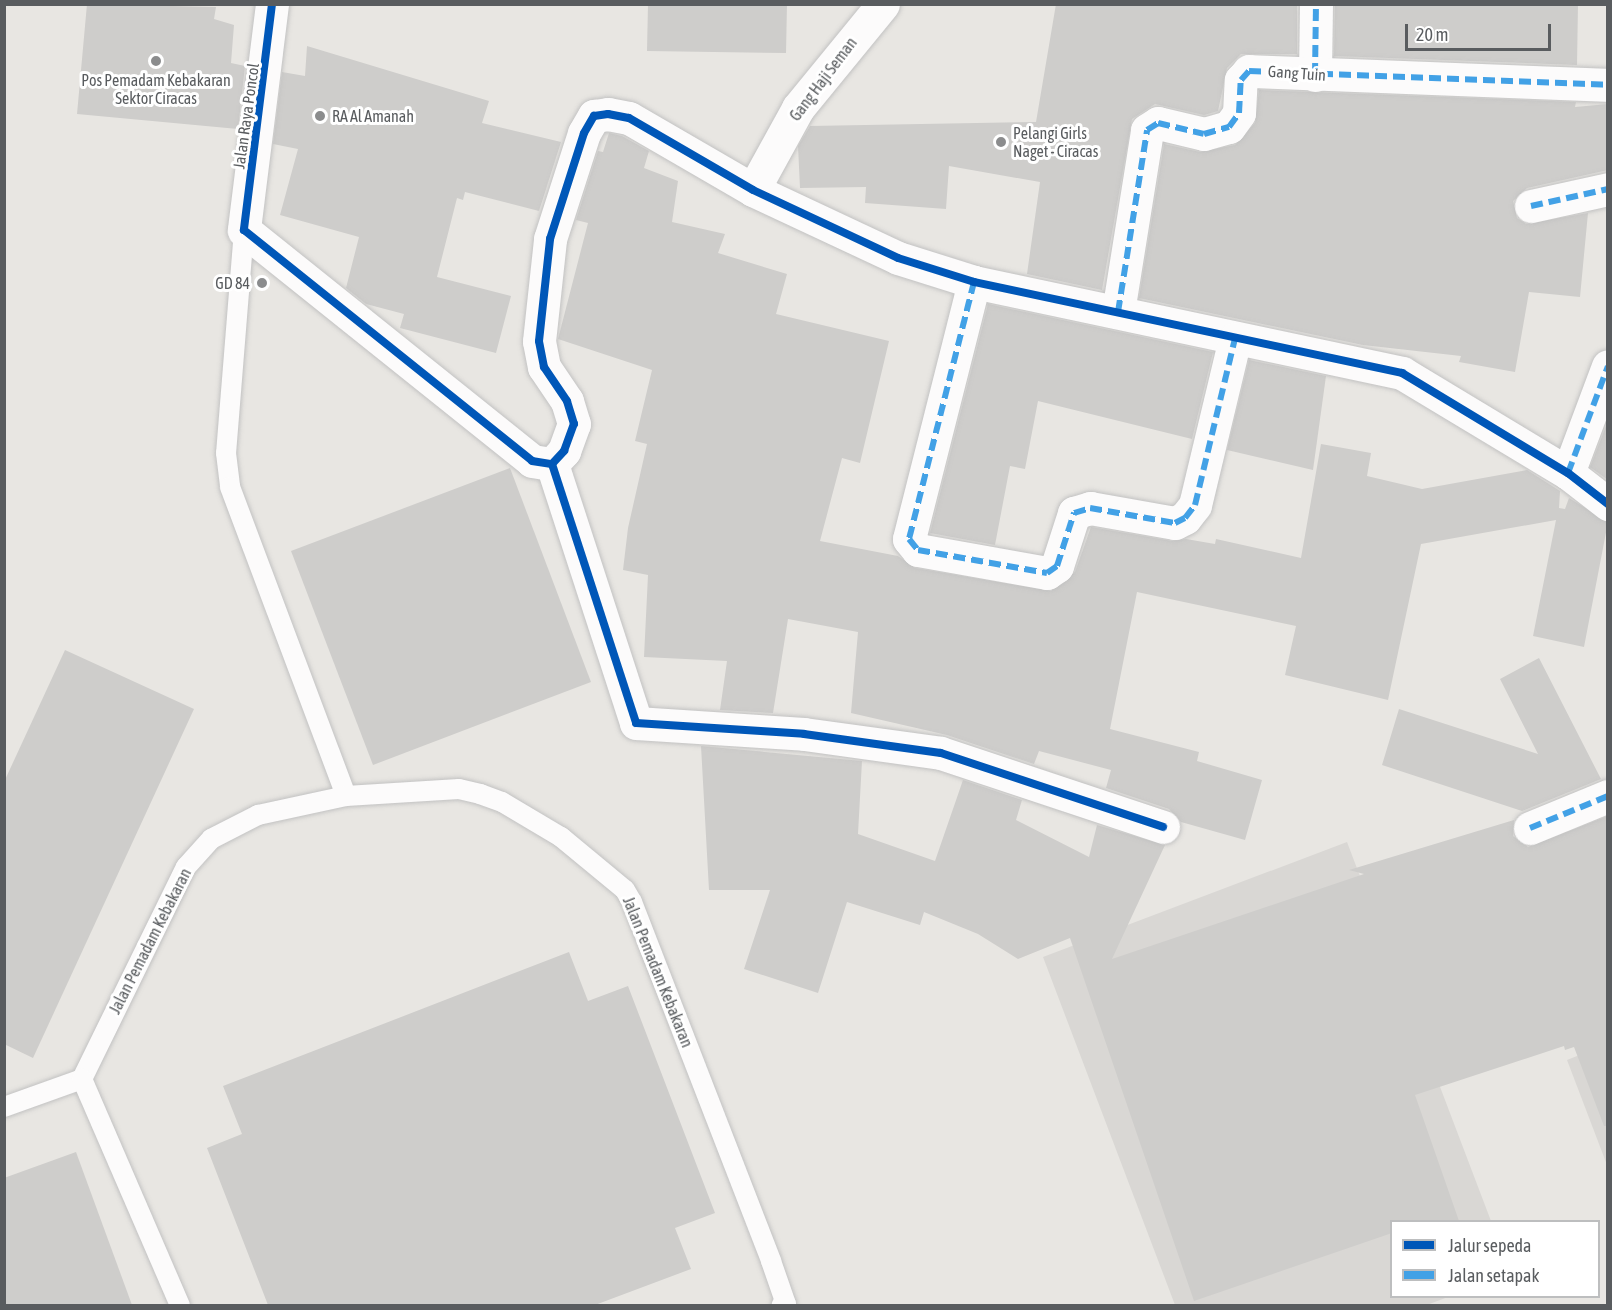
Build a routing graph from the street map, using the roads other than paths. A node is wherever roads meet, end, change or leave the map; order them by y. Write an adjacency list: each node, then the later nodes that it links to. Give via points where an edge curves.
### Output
1 (272, 4): 9 (street, Jalan Raya Poncol)
2 (883, 4): 7 (street, Gang Haji Seman, via 798,108)
3 (1316, 4): 4 (street)
4 (1315, 75): 5 (street, Gang Tuin); 11 (street, Gang Tuin, via 1249,71 1241,80 1239,113 1218,133 1204,134 1158,123 1149,127)
5 (1608, 85)
6 (1608, 189): 8 (street)
7 (753, 190): 10 (street, via 898,258); 14 (street, via 629,118 594,116 584,133 550,239 539,341 544,367 567,401 574,424 564,451)
8 (1531, 206)
9 (244, 230): 14 (street, via 532,461); 17 (lane, Jalan Raya Poncol, via 226,453 230,487)
10 (974, 282): 11 (street); 12 (street, via 909,539 918,550 1047,573 1056,566 1074,513 1090,508 1175,523 1185,518 1195,505)
11 (1119, 312): 12 (street)
12 (1235, 339): 15 (street, via 1402,373)
13 (1608, 366): 15 (street)
14 (552, 464): 19 (street, via 636,723 804,734 941,753)
15 (1568, 473): 16 (street)
16 (1608, 504)
17 (346, 796): 21 (lane, Jalan Pemadam Kebakaran, via 258,815 211,839 186,867); 24 (lane, Jalan Pemadam Kebakaran, via 459,789 480,794 502,802 561,837 625,890 638,915)
18 (1608, 796): 20 (street)
19 (1163, 827)
20 (1530, 828)
21 (82, 1079): 22 (lane); 23 (lane)
22 (4, 1107)
23 (180, 1305)
24 (785, 1305)

